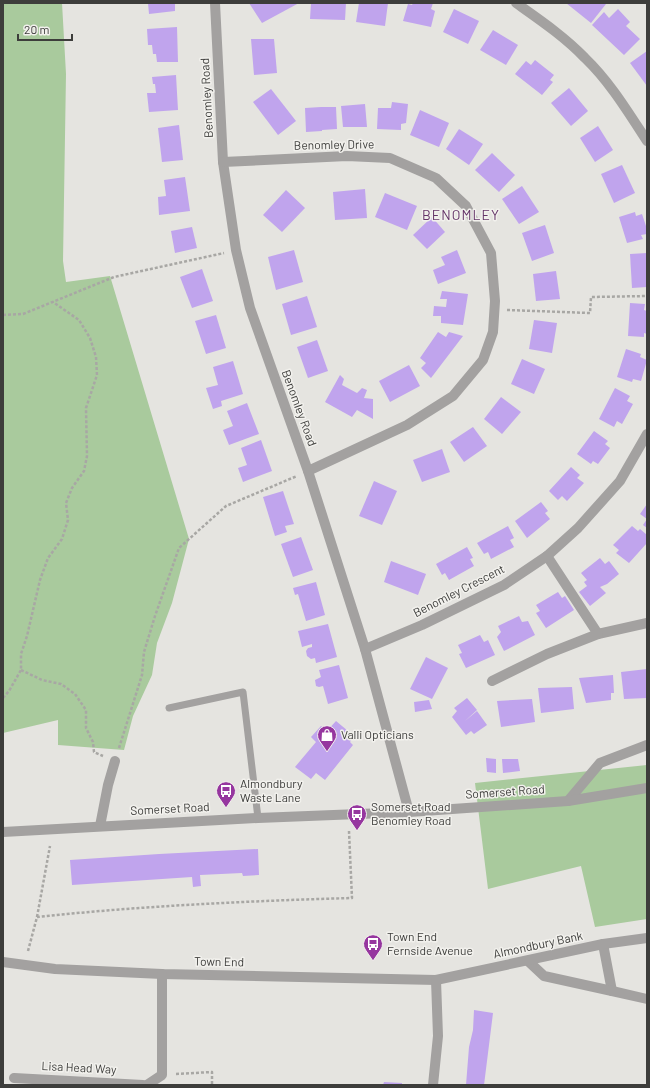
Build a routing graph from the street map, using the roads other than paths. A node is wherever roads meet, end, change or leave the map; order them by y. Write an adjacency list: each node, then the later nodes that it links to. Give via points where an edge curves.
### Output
1 (215, 3): 4 (street, Benomley Road)
2 (516, 3): 3 (street, via 554,29 586,58 616,94)
3 (647, 141)
4 (223, 162): 6 (street, Benomley Road, via 236,250 250,308); 6 (street, Benomley Drive, via 347,156 390,158 436,178 466,206 491,253 495,302 493,332 483,360 453,396 407,426)
5 (647, 434): 7 (street, Benomley Crescent, via 620,480 578,528)
6 (308, 471): 10 (street, Benomley Road)
7 (547, 556): 9 (street); 10 (street, Benomley Crescent, via 504,585 422,625)
8 (647, 623): 9 (street)
9 (598, 634): 11 (street, via 547,654)
10 (365, 649): 17 (street, Benomley Road)
11 (492, 681)
12 (169, 708): 18 (lane, via 243,692)
13 (647, 745): 16 (street, via 600,763)
14 (115, 761): 19 (street)
15 (647, 788): 16 (street, Somerset Road)
16 (568, 801): 17 (street, Somerset Road)
17 (409, 812): 18 (street, Somerset Road)
18 (258, 818): 19 (street, Somerset Road)
19 (100, 826): 20 (street, Somerset Road)
20 (3, 832)
21 (647, 938): 22 (street, Almondbury Bank)
22 (603, 944): 23 (street, Almondbury Bank); 27 (street)
23 (528, 960): 26 (street, Almondbury Bank); 27 (street, via 544,976)
24 (3, 962): 25 (street, Town End, via 55,969)
25 (162, 974): 26 (street, Town End); 31 (street, via 162,1075)
26 (436, 980): 32 (street, via 438,1036)
27 (612, 991): 28 (street)
28 (647, 999)
29 (14, 1078): 30 (street, Lisa Head Way)
30 (143, 1085)
31 (147, 1085)
32 (433, 1085)

